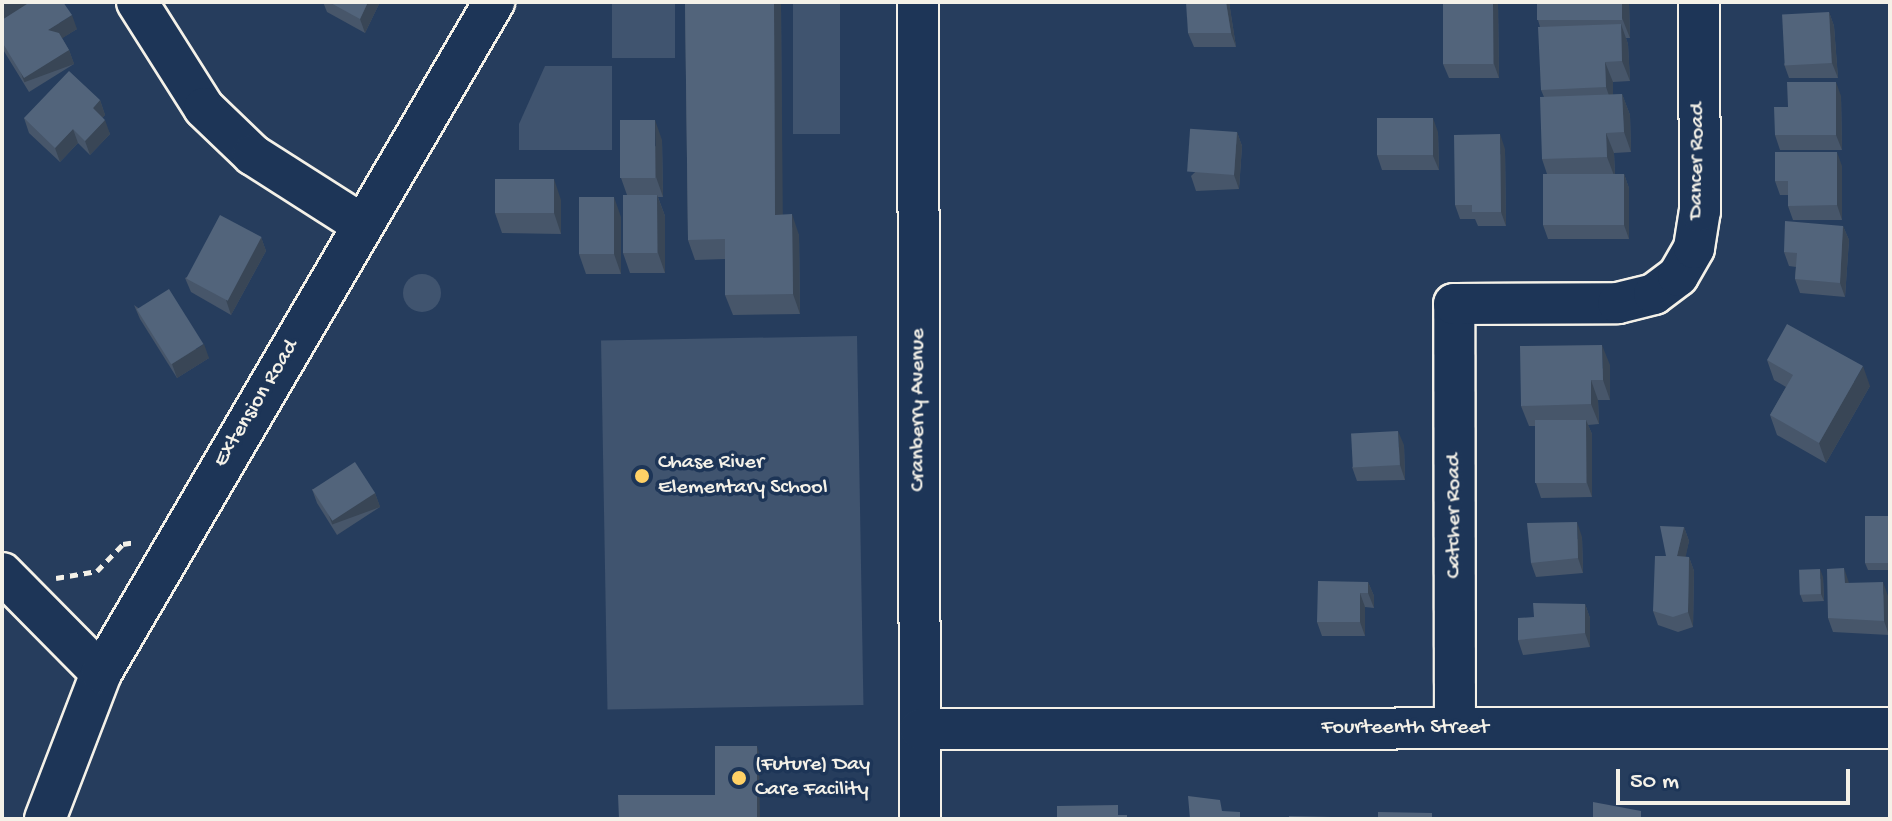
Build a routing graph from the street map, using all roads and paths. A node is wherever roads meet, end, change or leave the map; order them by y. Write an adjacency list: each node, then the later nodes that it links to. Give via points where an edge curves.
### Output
1 (137, 2): 5 (street, via 204,108 253,155)
2 (494, 2): 5 (street, Extension Road)
3 (918, 2): 12 (street, Cranberry Avenue)
4 (1699, 2): 6 (street, Dancer Road, via 1700,211 1694,248 1678,276 1654,294 1618,303)
5 (363, 225): 9 (street, Extension Road)
6 (1454, 304): 10 (street, Catcher Road)
7 (149, 540): 8 (path, via 123,544 97,571 75,580)
8 (21, 573): 9 (street)
9 (101, 673): 13 (street, Extension Road)
10 (1455, 728): 11 (street, Fourteenth Street); 12 (street, Fourteenth Street)
11 (1890, 728)
12 (920, 729): 14 (street, Cranberry Avenue)
13 (45, 819)
14 (920, 819)

